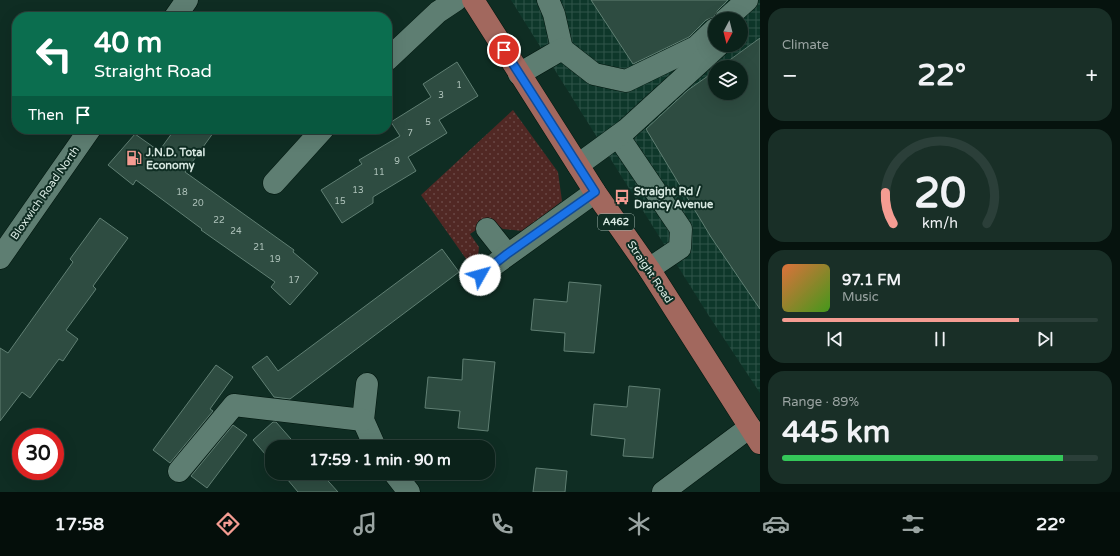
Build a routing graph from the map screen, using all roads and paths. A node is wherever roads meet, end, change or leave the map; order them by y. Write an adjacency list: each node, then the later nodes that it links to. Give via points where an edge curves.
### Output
1 (187, 0): 7 (street)
2 (456, 0): 13 (street, via 438,12)
3 (473, 0): 14 (main road, Straight Road / A462)
4 (548, 0): 11 (street)
5 (747, 0): 8 (street)
6 (760, 7): 9 (street)
7 (179, 12)
8 (734, 12)
9 (748, 18)
10 (708, 36): 11 (street, via 696,47 626,81 594,74)
11 (562, 49): 14 (street)
12 (711, 52): 17 (street)
13 (392, 55)
14 (519, 74): 18 (main road, Straight Road / A462)
15 (87, 134): 23 (street, Bloxwich Road North)
16 (318, 134): 19 (street)
17 (618, 136): 18 (street); 24 (street, via 681,229 680,248)
18 (578, 165): 20 (main road, Straight Road / A462)
19 (274, 183)
20 (595, 192): 22 (street); 24 (main road, Straight Road / A462)
21 (487, 229): 22 (street)
22 (507, 254): 25 (street)
23 (0, 258)
24 (649, 269): 28 (main road, Straight Road / A462)
25 (480, 275)
26 (367, 384): 27 (street)
27 (363, 420): 29 (street); 30 (street, via 234,405)
28 (755, 435): 33 (street)
29 (372, 440)
30 (179, 471)
31 (400, 480): 32 (street)
32 (409, 492)
33 (663, 492)

